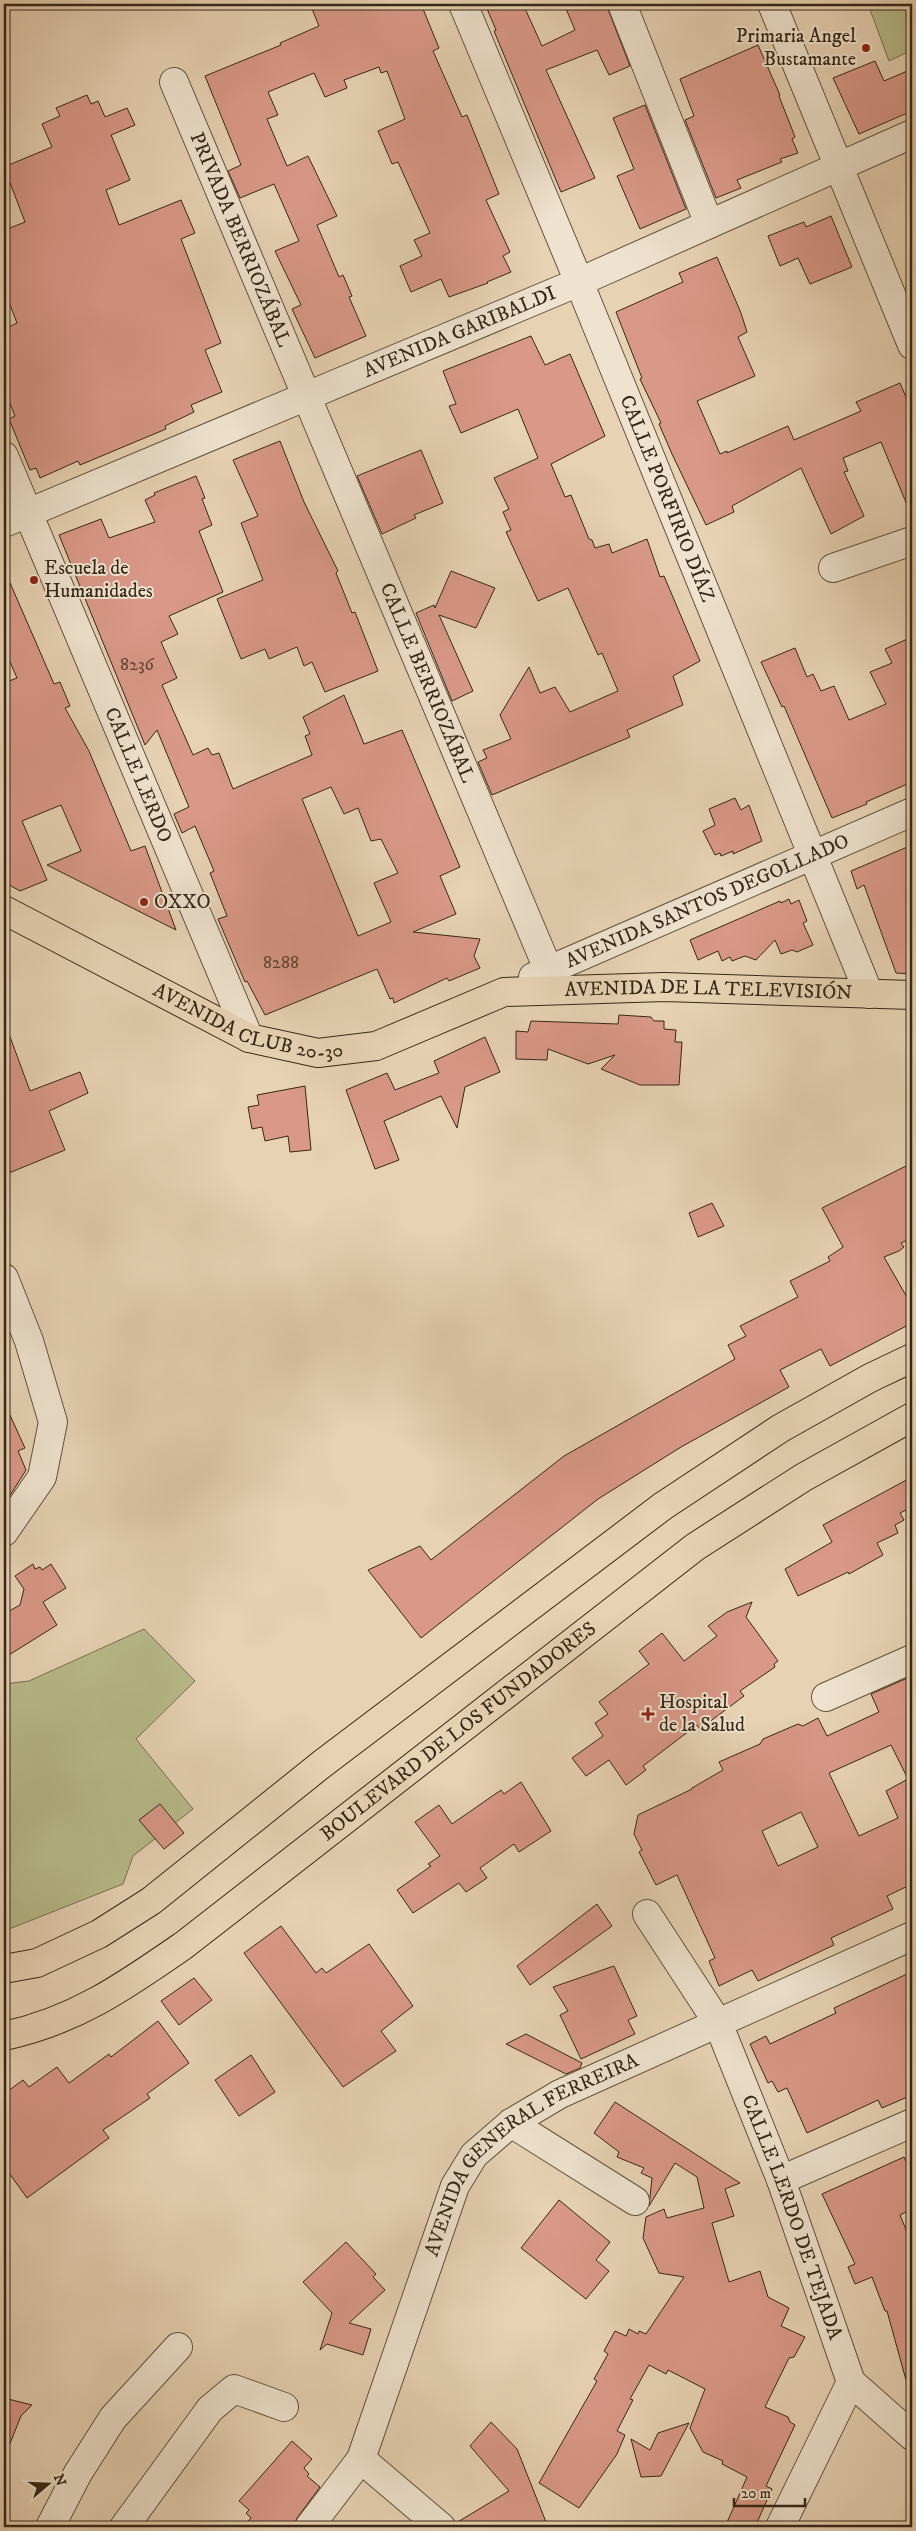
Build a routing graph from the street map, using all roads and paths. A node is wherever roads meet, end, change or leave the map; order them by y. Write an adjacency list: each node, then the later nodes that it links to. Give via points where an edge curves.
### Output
1 (463, 4): 8 (street, CALLE PORFIRIO DÍAZ)
2 (622, 4): 7 (street)
3 (772, 4): 6 (street)
4 (174, 82): 10 (street, PRIVADA BERRIOZÁBAL)
5 (912, 134): 6 (street, AVENIDA GARIBALDI)
6 (838, 166): 7 (street, AVENIDA GARIBALDI); 9 (street)
7 (709, 224): 8 (street, AVENIDA GARIBALDI)
8 (579, 282): 10 (street, AVENIDA GARIBALDI); 16 (street, CALLE PORFIRIO DÍAZ)
9 (912, 345)
10 (306, 398): 12 (street, AVENIDA GARIBALDI); 18 (street, CALLE BERRIOZÁBAL)
11 (4, 456): 12 (street, CALLE LERDO)
12 (16, 518): 22 (street, CALLE LERDO)
13 (912, 541): 14 (street)
14 (833, 568)
15 (912, 812): 16 (street, AVENIDA SANTOS DEGOLLADO)
16 (812, 855): 18 (street, AVENIDA SANTOS DEGOLLADO); 20 (street, CALLE PORFIRIO DÍAZ)
17 (4, 910): 22 (main road, AVENIDA CLUB 20-30)
18 (548, 969): 19 (street, AVENIDA SANTOS DEGOLLADO)
19 (504, 992): 20 (main road, AVENIDA DE LA TELEVISIÓN, via 664,986); 22 (main road, AVENIDA CLUB 20-30, via 376,1046 318,1052)
20 (869, 994): 21 (main road, AVENIDA DE LA TELEVISIÓN)
21 (912, 995)
22 (249, 1038)
23 (4, 1278): 26 (street, via 29,1341 53,1422 42,1477)
24 (912, 1358): 31 (main road, via 781,1428 663,1506 322,1764 151,1901 90,1938 37,1963)
25 (912, 1418): 33 (main road, BOULEVARD DE LOS FUNDADORES, via 804,1477 695,1547 184,1945 122,1988 51,2024)
26 (4, 1532)
27 (912, 1659): 28 (street)
28 (826, 1697)
29 (647, 1914): 32 (street, CALLE LERDO DE TEJADA)
30 (912, 1936): 32 (street, AVENIDA GENERAL FERREIRA)
31 (4, 1969)
32 (718, 2023): 34 (street, AVENIDA GENERAL FERREIRA, via 560,2094); 36 (street, CALLE LERDO DE TEJADA)
33 (4, 2036)
34 (510, 2123): 37 (street); 42 (street, AVENIDA GENERAL FERREIRA, via 474,2155 455,2186)
35 (912, 2123): 36 (street)
36 (781, 2180): 39 (street, CALLE LERDO DE TEJADA)
37 (635, 2201)
38 (178, 2347): 43 (street, via 113,2418 78,2472)
39 (851, 2382): 41 (street); 47 (street)
40 (284, 2407): 44 (street, via 234,2389 210,2410)
41 (912, 2436)
42 (361, 2459): 45 (street, AVENIDA GENERAL FERREIRA); 46 (street)
43 (50, 2527)
44 (124, 2527)
45 (309, 2527)
46 (441, 2527)
47 (780, 2527)

